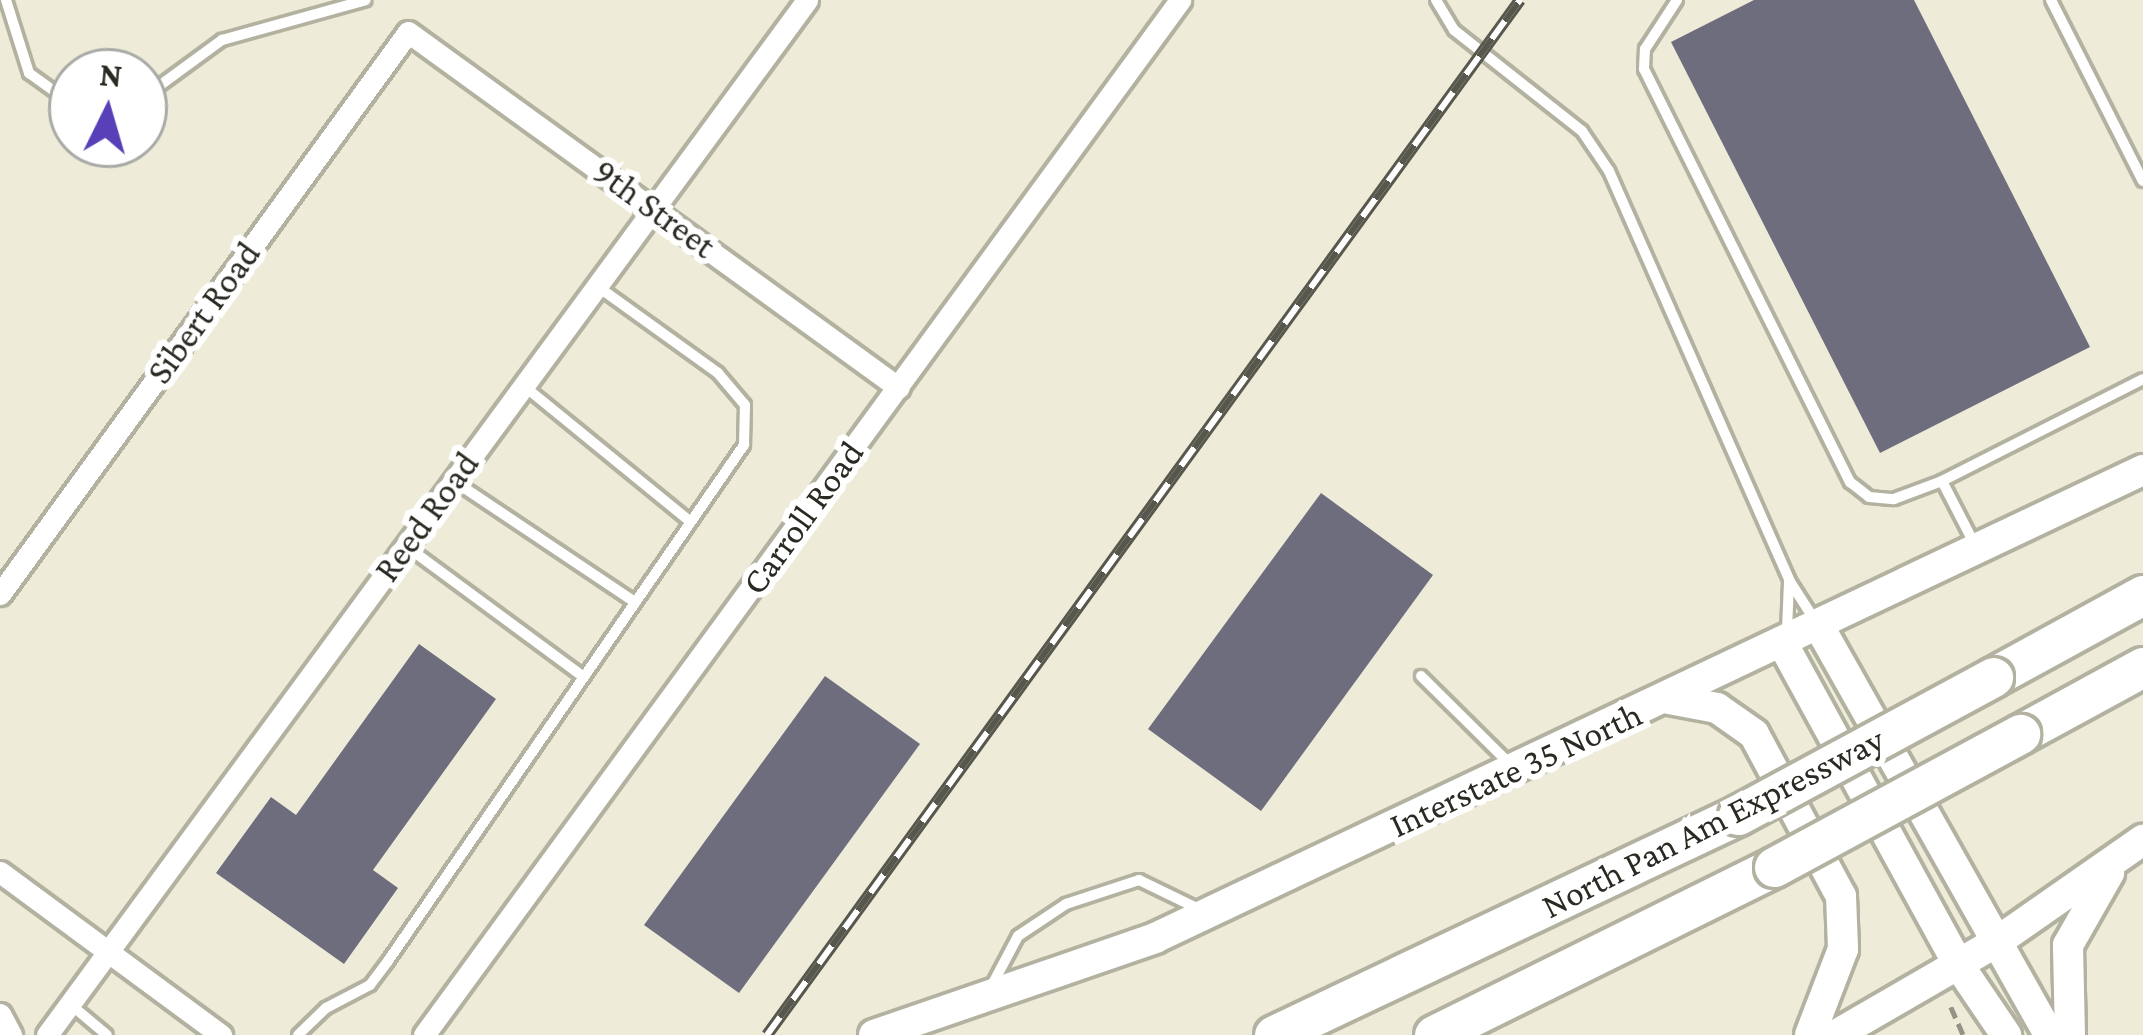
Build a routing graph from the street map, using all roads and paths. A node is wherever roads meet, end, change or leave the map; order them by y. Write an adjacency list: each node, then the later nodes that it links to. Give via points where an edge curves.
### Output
1 (6, 0): 10 (lane, via 29,74)
2 (366, 0): 9 (lane, via 222,40)
3 (807, 0): 12 (street, Reed Road)
4 (1180, 0): 16 (street, Carroll Road)
5 (1436, 0): 23 (lane, via 1454,30 1582,131 1609,171)
6 (1677, 0): 19 (lane, via 1645,49 1644,69 1850,482 1869,496 1894,499)
7 (2051, 0): 11 (lane)
8 (408, 32): 12 (street, 9th Street); 24 (street, Sibert Road)
9 (168, 79)
10 (48, 87)
11 (2143, 181)
12 (654, 208): 13 (street, Reed Road); 16 (street, 9th Street)
13 (597, 286): 15 (street, Reed Road); 20 (lane, via 718,374 745,405 743,445)
14 (2143, 379): 19 (lane)
15 (524, 386): 18 (street, Reed Road); 20 (lane)
16 (899, 388): 50 (street, Carroll Road)
17 (2143, 470): 22 (main road, Interstate 35 North)
18 (454, 482): 21 (street, Reed Road); 26 (lane)
19 (1942, 482): 22 (lane)
20 (691, 521): 26 (lane)
21 (406, 546): 31 (lane); 38 (street, Reed Road)
22 (1978, 551): 27 (main road, Interstate 35 North)
23 (1789, 580): 27 (lane); 28 (lane)
24 (0, 594)
25 (2143, 595): 52 (highway, North Pan Am Expressway, bridge, via 1738,815)
26 (635, 602): 31 (lane)
27 (1820, 628): 28 (main road, Interstate 35 North); 37 (main road)
28 (1784, 646): 32 (main road, Interstate 35 North); 39 (main road)
29 (2143, 668): 53 (highway, North Pan Am Expressway, bridge, via 1774,867)
30 (1421, 676): 33 (lane)
31 (584, 677): 49 (lane, via 370,985 326,1007)
32 (1669, 699): 33 (main road, Interstate 35 North); 54 (main road, via 1717,708 1754,734 1841,896 1843,949)
33 (1515, 770): 36 (main road, Interstate 35 North)
34 (2132, 848): 37 (main road); 58 (main road, via 2068,945)
35 (0, 872): 38 (street)
36 (1207, 914): 40 (main road, Interstate 35 North); 40 (lane, via 1139,880 1066,904 1018,936)
37 (1998, 941): 39 (main road); 57 (main road)
38 (108, 952): 42 (street, Reed Road); 48 (street)
39 (1958, 964): 55 (main road); 56 (main road)
40 (985, 999): 51 (main road, Interstate 35 North)
41 (1948, 1002): 44 (path)
42 (70, 1004): 46 (street, Reed Road); 47 (lane)
43 (0, 1015): 45 (street)
44 (1963, 1034)
45 (11, 1035)
46 (47, 1035)
47 (107, 1035)
48 (221, 1035)
49 (298, 1035)
50 (424, 1035)
51 (874, 1035)
52 (1274, 1035)
53 (1434, 1035)
54 (1810, 1035)
55 (1836, 1035)
56 (2006, 1035)
57 (2049, 1035)
58 (2070, 1035)

